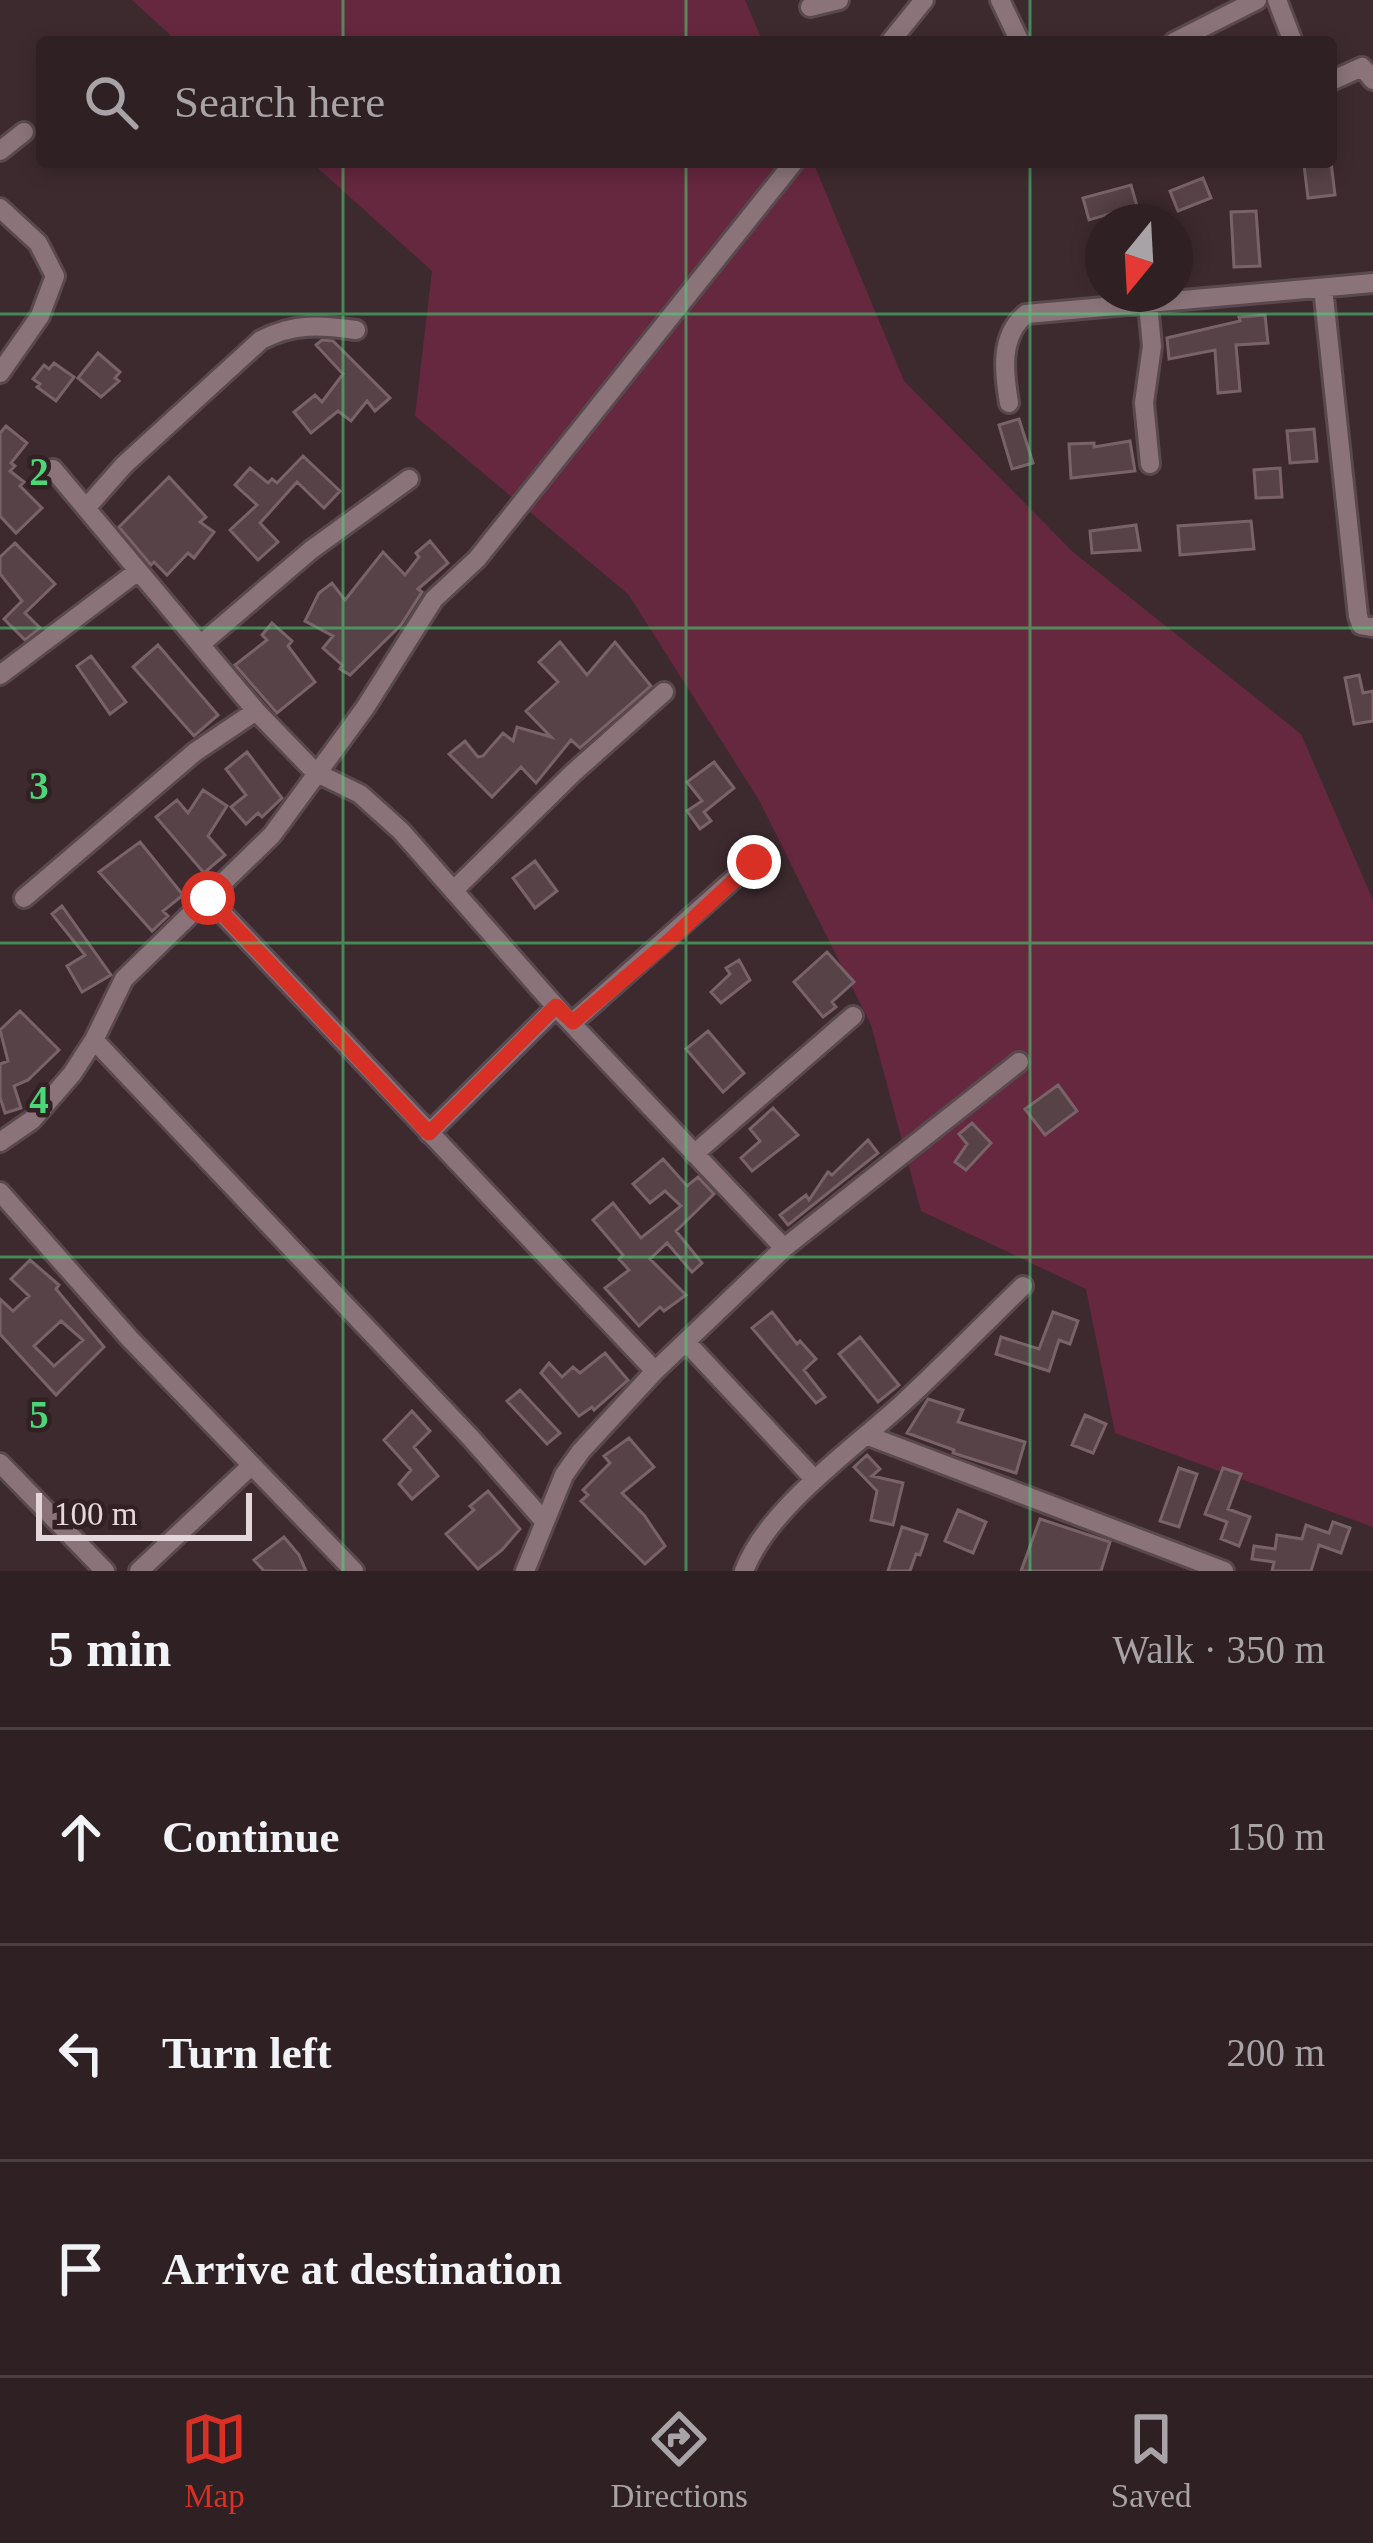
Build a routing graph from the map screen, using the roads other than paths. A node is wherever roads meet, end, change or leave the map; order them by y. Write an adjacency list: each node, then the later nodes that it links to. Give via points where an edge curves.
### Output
1 (839, 0): 6 (street)
2 (923, 0): 7 (street)
3 (1000, 0): 8 (street)
4 (1257, 0): 9 (street)
5 (1277, 0): 10 (street)
6 (810, 7)
7 (895, 36)
8 (1017, 36)
9 (1186, 36)
10 (1291, 36)
11 (1337, 78): 12 (street, via 1362,67)
12 (1373, 80)
13 (24, 132): 14 (street)
14 (0, 151)
15 (789, 168): 35 (street, via 477,559 434,599)
16 (0, 208): 23 (street, via 38,243 55,276 40,316)
17 (1373, 283): 18 (street)
18 (1323, 288): 19 (street); 30 (street, via 1358,616)
19 (1193, 300)
20 (1085, 309): 24 (street, via 1026,314 1010,331)
21 (1149, 312): 25 (street)
22 (356, 330): 28 (street, via 311,324 261,340)
23 (0, 373)
24 (1010, 403)
25 (1150, 464)
26 (52, 469): 28 (street)
27 (410, 479): 31 (street)
28 (87, 507): 29 (street)
29 (138, 571): 31 (street); 32 (street)
30 (1373, 627)
31 (201, 644): 34 (street)
32 (0, 675)
33 (664, 692): 37 (street)
34 (256, 711): 35 (street); 38 (street, via 195,752)
35 (315, 772): 37 (street, via 360,794); 39 (street, via 272,835)
36 (754, 862): 42 (street)
37 (454, 890): 40 (street)
38 (24, 898)
39 (208, 898): 43 (street, via 124,980); 45 (street)
40 (556, 1006): 42 (street); 45 (street)
41 (853, 1016): 47 (street)
42 (573, 1022): 47 (street)
43 (94, 1040): 46 (street, via 32,1120); 57 (street)
44 (1019, 1062): 49 (street)
45 (429, 1133): 52 (street)
46 (0, 1142)
47 (694, 1154): 49 (street)
48 (0, 1192): 54 (street)
49 (784, 1248): 51 (street)
50 (1023, 1286): 53 (street)
51 (686, 1342): 52 (street); 56 (street)
52 (655, 1371): 57 (street, via 580,1451)
53 (866, 1435): 56 (street); 63 (street)
54 (252, 1465): 59 (street); 60 (street)
55 (4, 1474): 58 (street)
56 (814, 1480): 62 (street, via 764,1534)
57 (545, 1522): 61 (street)
58 (106, 1571)
59 (139, 1571)
60 (354, 1571)
61 (525, 1571)
62 (744, 1571)
63 (1224, 1571)

